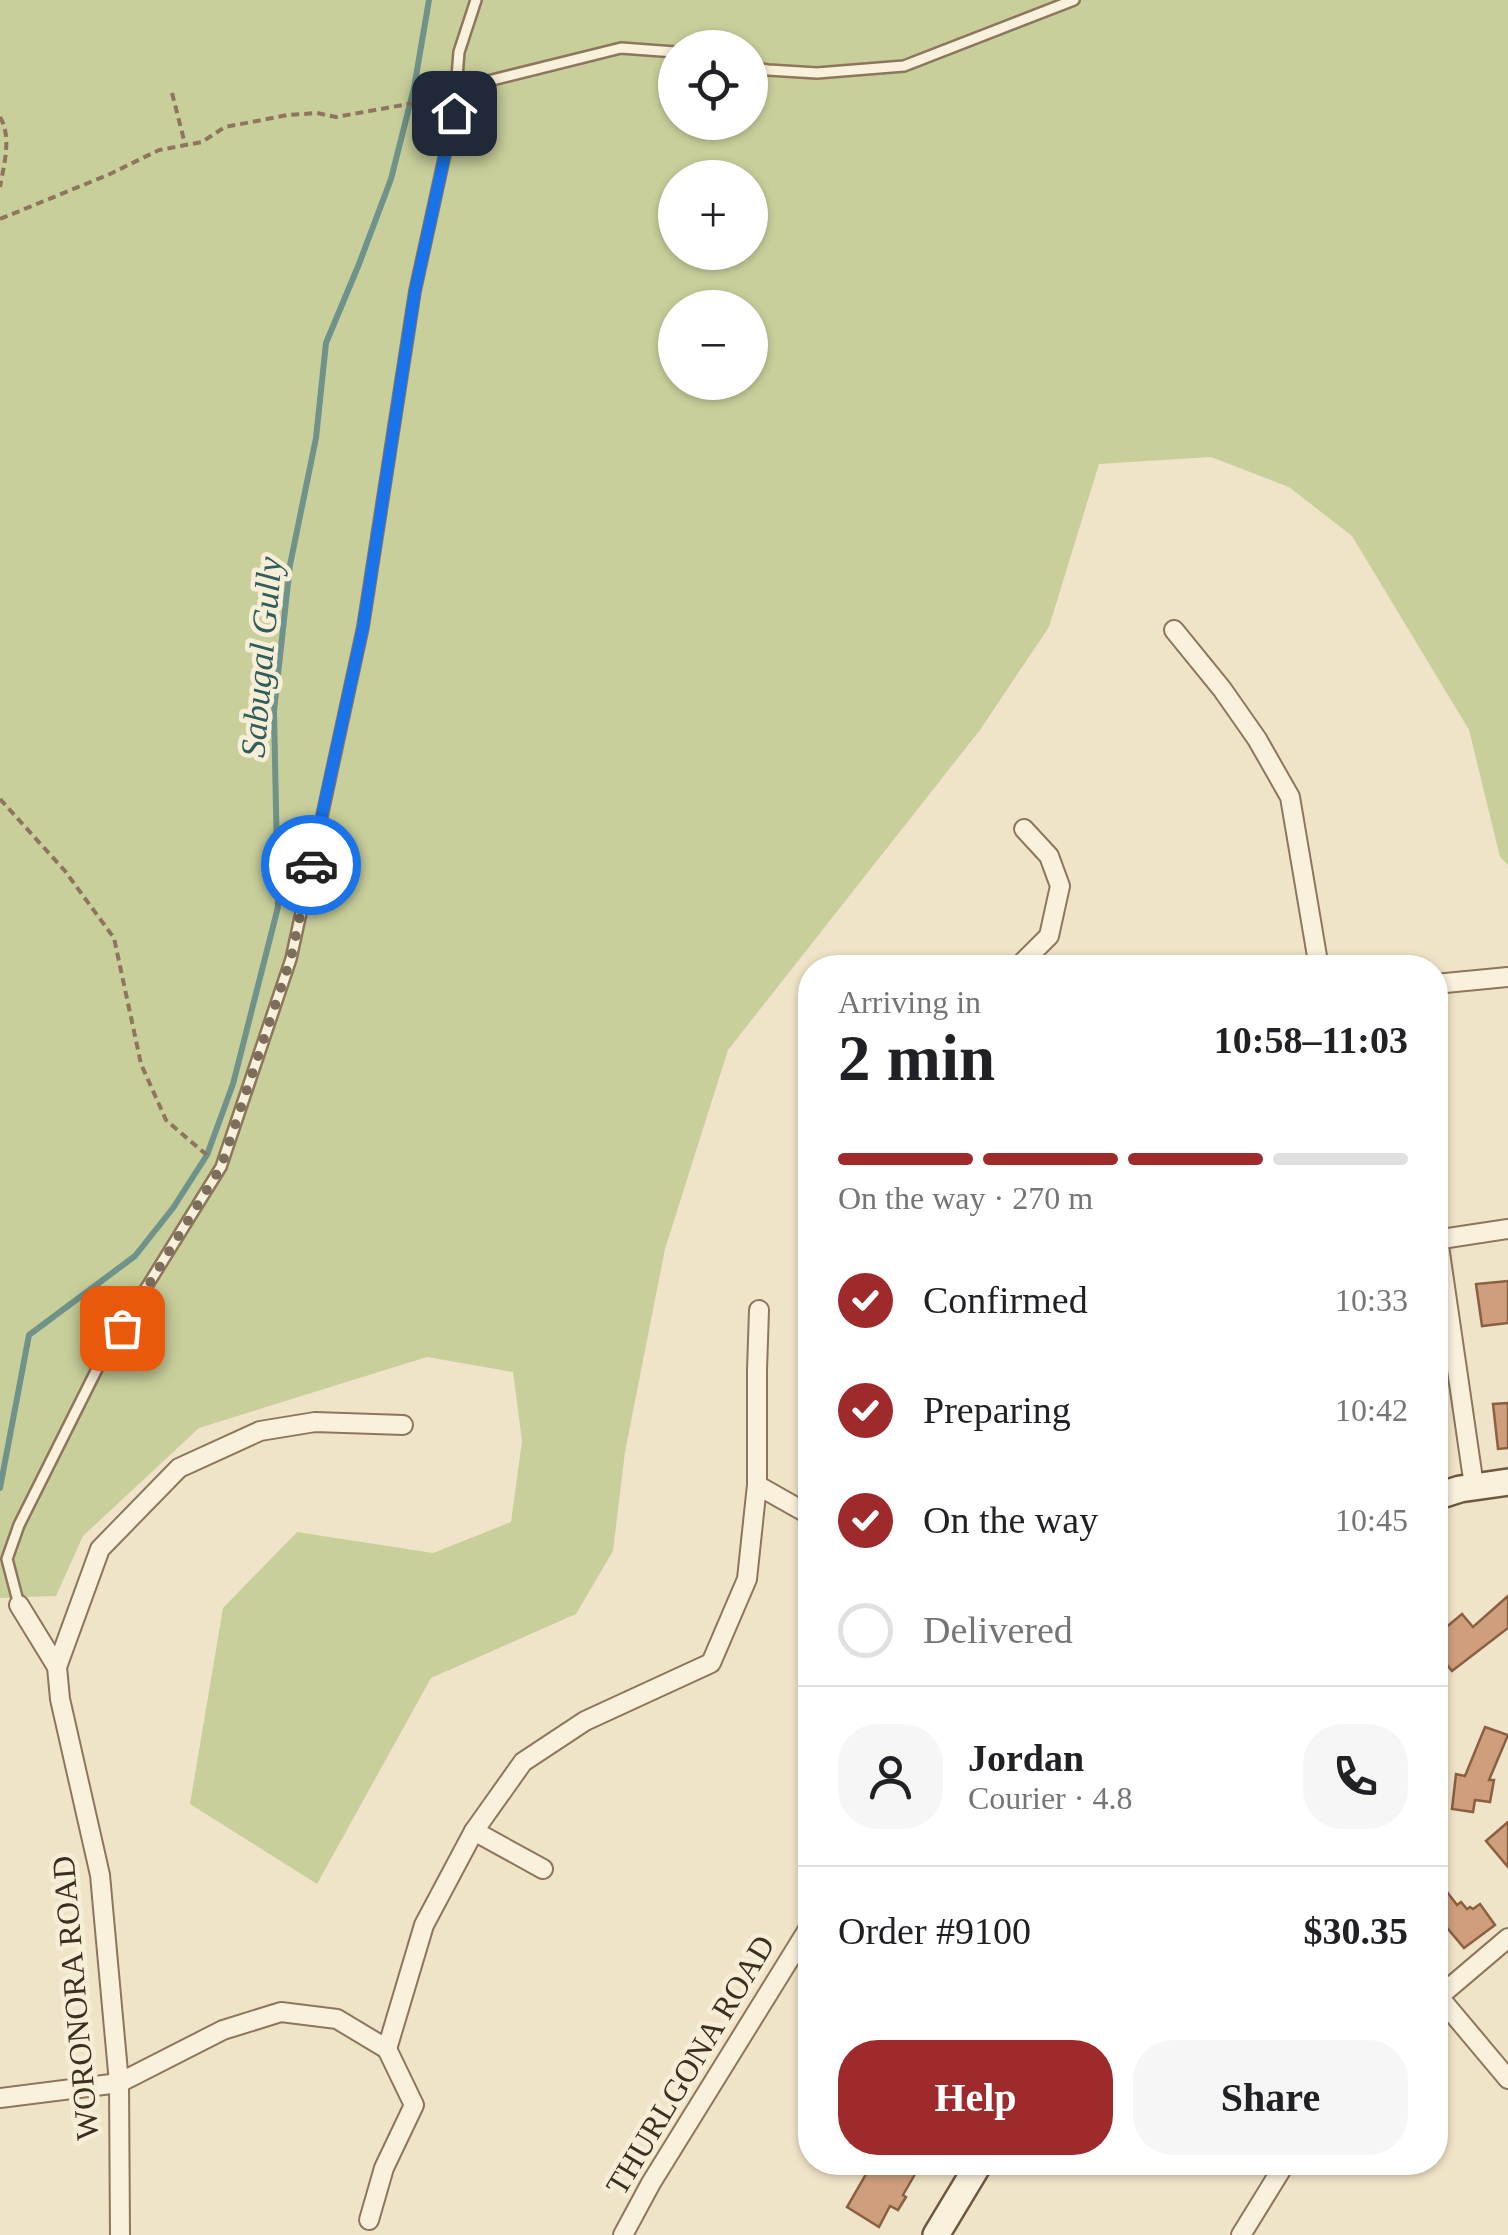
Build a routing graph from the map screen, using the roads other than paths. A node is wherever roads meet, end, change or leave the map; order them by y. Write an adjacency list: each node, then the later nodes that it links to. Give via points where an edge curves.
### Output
1 (476, 0): 5 (lane, WORONORA ROAD)
2 (1074, 0): 4 (lane, via 904,66 817,74)
3 (658, 51): 5 (lane, via 621,48)
4 (768, 69)
5 (456, 89): 22 (lane, WORONORA ROAD, via 415,291 363,627 291,958 221,1167 102,1360 18,1525 7,1559)
6 (1174, 630): 9 (street, via 1257,739 1290,797)
7 (1024, 829): 8 (street, via 1050,856 1060,886 1050,936)
8 (1030, 955)
9 (1317, 955)
10 (1508, 977): 11 (street)
11 (1448, 983)
12 (1508, 1230): 13 (street)
13 (1448, 1238)
14 (759, 1310): 18 (street)
15 (1448, 1318): 19 (street)
16 (403, 1426): 23 (street, via 315,1422 260,1431 178,1468 100,1549)
17 (1508, 1482): 19 (street)
18 (757, 1485): 21 (street); 24 (street, via 747,1579 711,1663 585,1722 523,1762)
19 (1474, 1486): 20 (street)
20 (1448, 1493)
21 (798, 1508)
22 (18, 1605): 23 (street, WORONORA ROAD)
23 (58, 1667): 32 (street, WORONORA ROAD, via 100,1876)
24 (474, 1831): 25 (street); 30 (street, via 424,1925)
25 (543, 1868)
26 (1508, 1938): 28 (street)
27 (798, 1945): 38 (street, THURLGONA ROAD)
28 (1448, 1986)
29 (1448, 2010): 31 (street)
30 (387, 2048): 32 (street, via 337,2019 281,2012 223,2030); 36 (street, via 414,2106 384,2168)
31 (1508, 2078)
32 (119, 2084): 33 (street); 37 (street, WORONORA ROAD)
33 (0, 2098)
34 (972, 2175): 39 (street)
35 (1278, 2175): 40 (street)
36 (369, 2220)
37 (120, 2235)
38 (623, 2235)
39 (936, 2235)
40 (1241, 2235)

